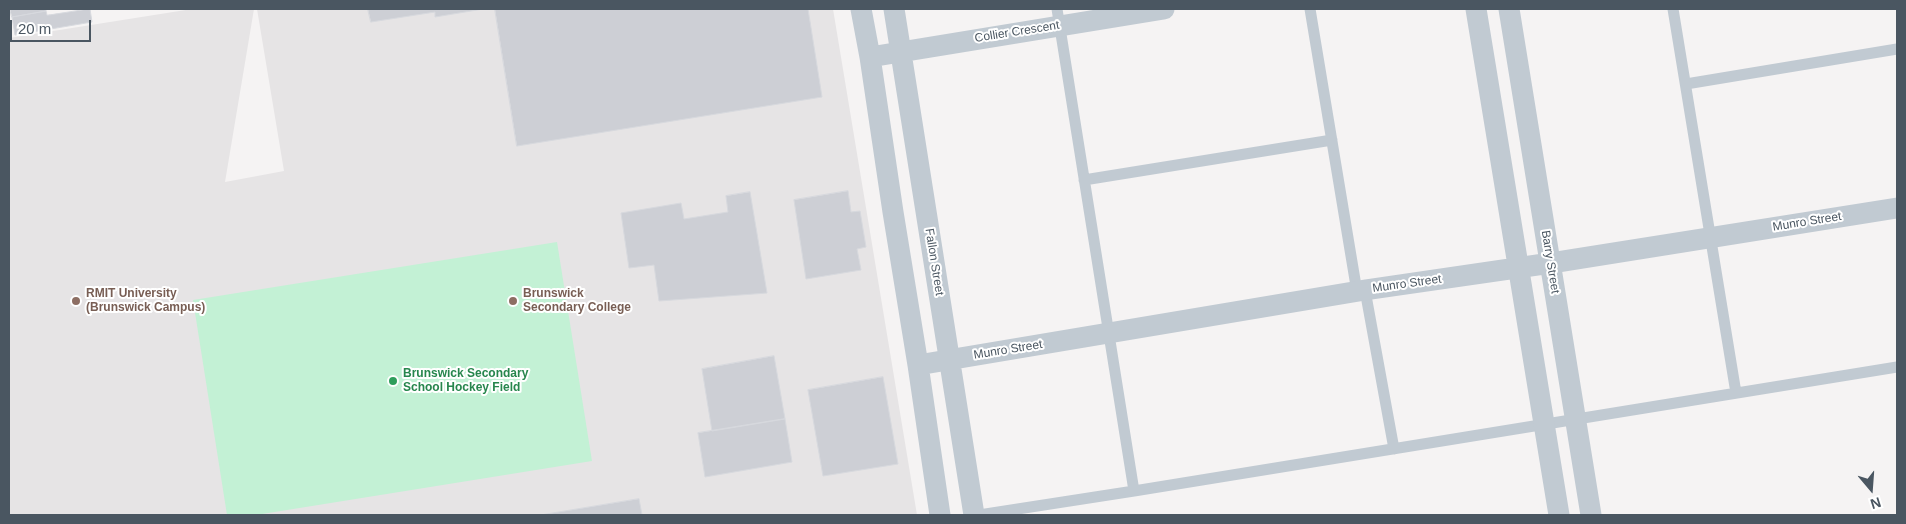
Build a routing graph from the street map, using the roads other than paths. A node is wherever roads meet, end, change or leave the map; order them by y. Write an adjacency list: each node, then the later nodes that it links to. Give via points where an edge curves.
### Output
1 (860, 9): 11 (street)
2 (894, 9): 10 (street, Fallon Street)
3 (1164, 9): 8 (street, Collier Crescent)
4 (1310, 9): 13 (lane)
5 (1476, 9): 18 (street)
6 (1509, 9): 17 (street, Barry Street)
7 (1673, 9): 12 (lane)
8 (1058, 17): 10 (street, Collier Crescent); 14 (lane)
9 (1897, 49): 12 (lane)
10 (900, 52): 11 (street, Collier Crescent); 21 (street, Fallon Street)
11 (870, 56): 22 (street)
12 (1686, 84): 16 (lane)
13 (1332, 140): 14 (lane); 19 (lane)
14 (1084, 180): 20 (lane)
15 (1897, 208): 16 (street, Munro Street)
16 (1711, 238): 17 (street, Munro Street); 24 (lane)
17 (1550, 263): 18 (street, Munro Street); 25 (street, Barry Street)
18 (1519, 268): 19 (street, Munro Street); 26 (street)
19 (1361, 291): 20 (street, Munro Street); 27 (lane)
20 (1109, 333): 21 (street, Munro Street); 28 (lane)
21 (948, 360): 22 (street, Munro Street); 30 (street, Fallon Street)
22 (918, 365): 29 (street)
23 (1897, 367): 24 (lane)
24 (1736, 393): 25 (lane)
25 (1576, 419): 26 (lane); 33 (street, Barry Street)
26 (1544, 424): 27 (lane); 32 (street)
27 (1394, 449): 28 (lane)
28 (1134, 491): 31 (lane)
29 (940, 515)
30 (974, 515)
31 (979, 515)
32 (1559, 515)
33 (1591, 515)

